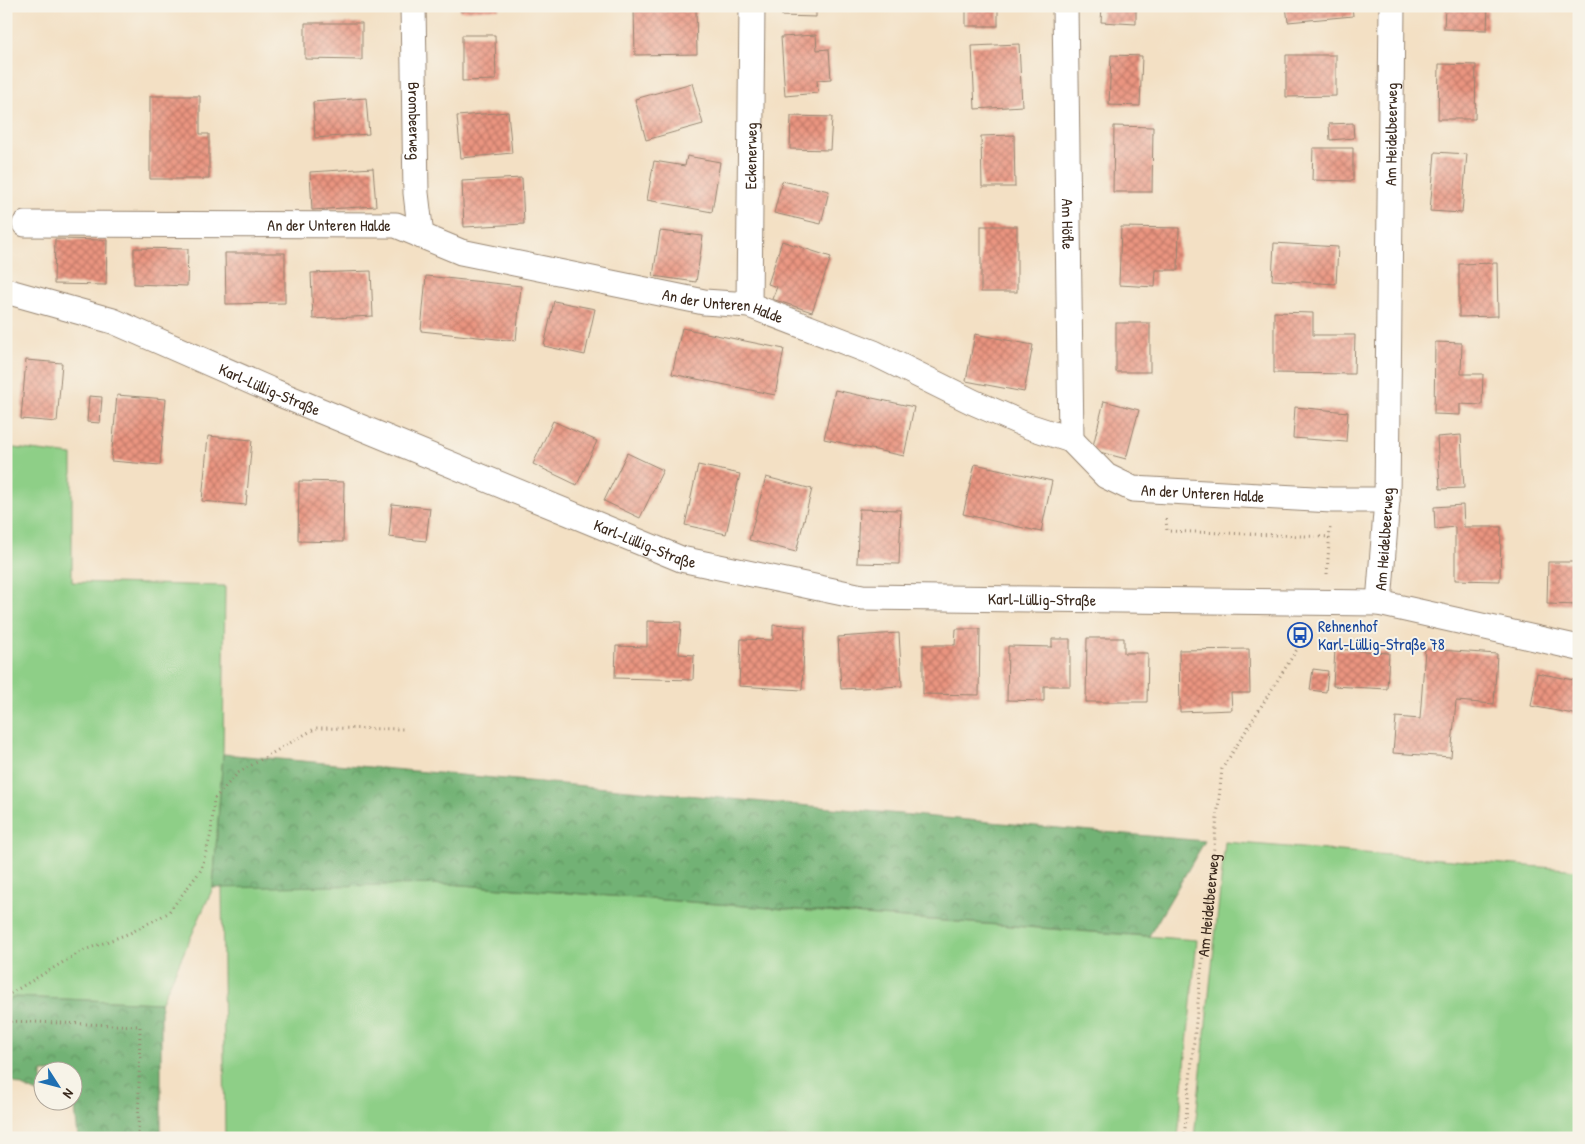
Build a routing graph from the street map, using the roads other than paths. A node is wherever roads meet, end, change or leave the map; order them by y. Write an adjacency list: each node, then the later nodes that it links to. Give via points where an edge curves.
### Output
1 (413, 6): 6 (street, Brombeerweg, via 416,194)
2 (752, 6): 8 (street, Eckenerweg)
3 (1065, 6): 9 (street, Am Höfle)
4 (1392, 6): 10 (street, Am Heidelbeerweg)
5 (25, 224): 6 (street, An der Unteren Halde, via 396,225)
6 (421, 236): 8 (street, An der Unteren Halde, via 461,252 496,260 704,302)
7 (6, 291): 11 (street, Karl-Lüllig-Straße, via 114,320 275,392 681,559 862,597)
8 (749, 305): 9 (street, An der Unteren Halde, via 874,352 973,402)
9 (1071, 440): 10 (street, An der Unteren Halde, via 1106,476 1133,489)
10 (1387, 500): 12 (street, Am Heidelbeerweg)
11 (1326, 602): 12 (street, Am Heidelbeerweg)
12 (1378, 603): 13 (street)
13 (1579, 648)

